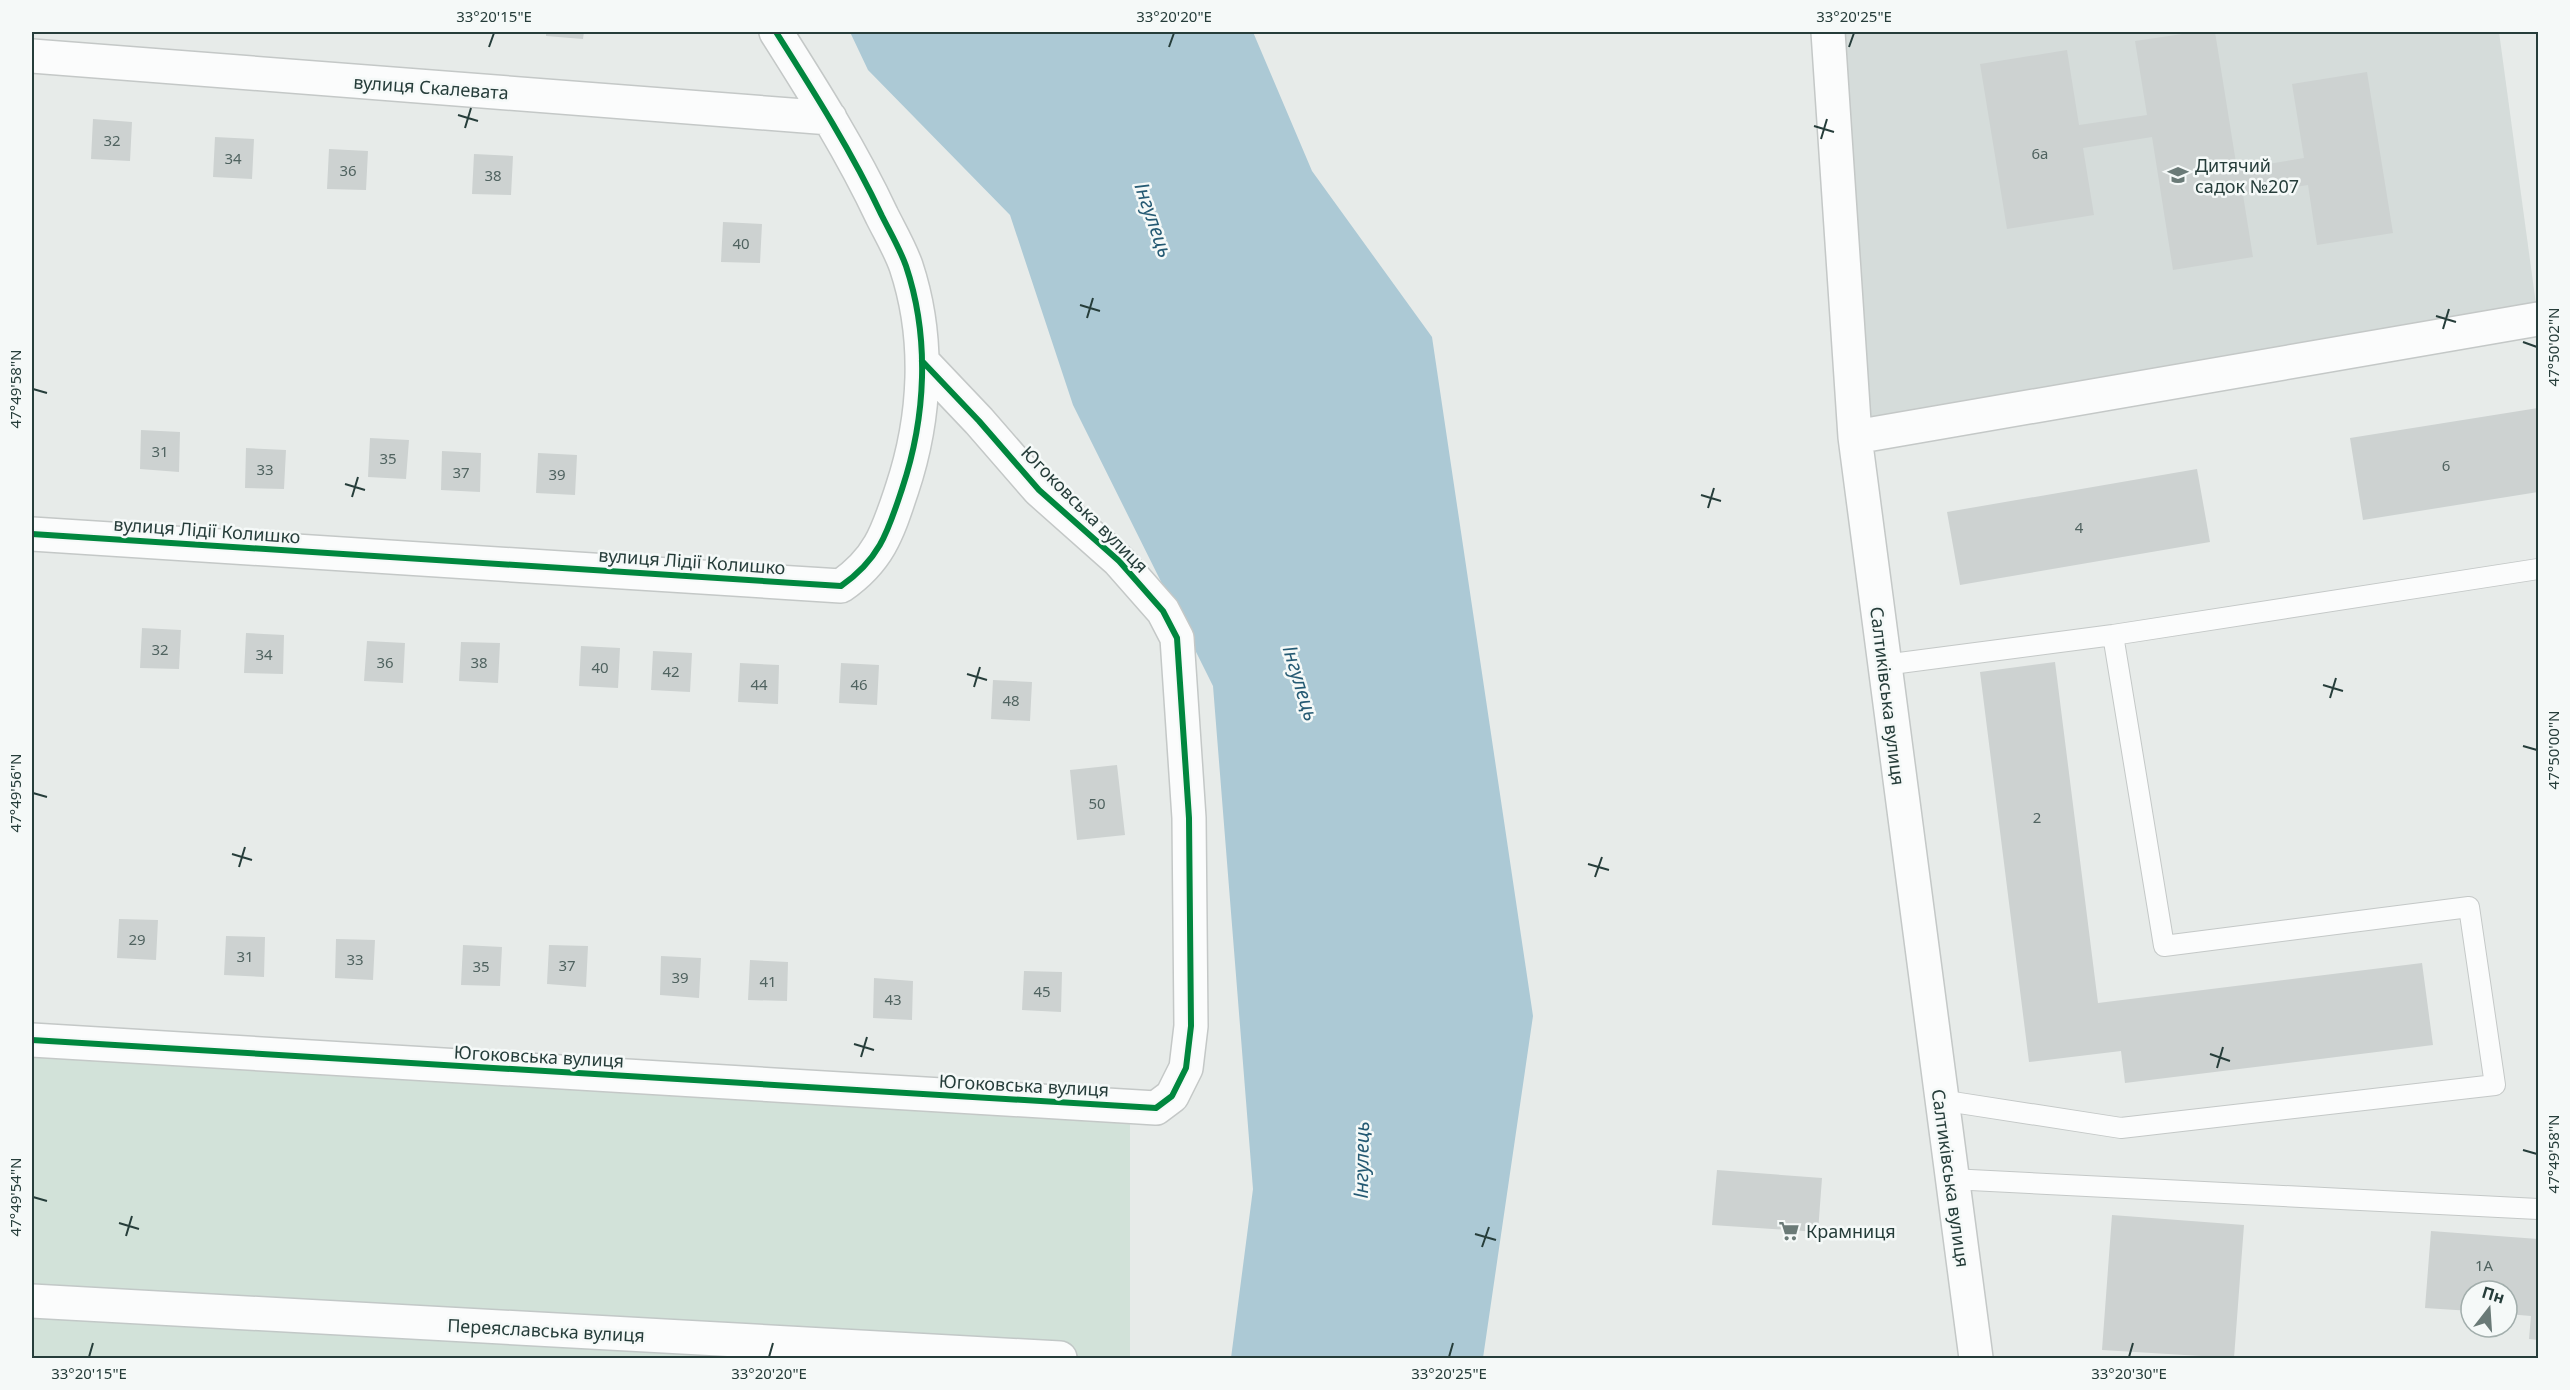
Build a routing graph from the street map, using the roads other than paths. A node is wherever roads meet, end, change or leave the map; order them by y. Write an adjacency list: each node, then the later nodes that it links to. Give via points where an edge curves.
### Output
1 (776, 32): 4 (street, вулиця Лідії Колишко)
2 (1828, 32): 7 (street, Салтиківська вулиця)
3 (32, 56): 4 (street, вулиця Скалевата)
4 (830, 118): 6 (street, вулиця Лідії Колишко, via 906,265)
5 (2538, 318): 7 (street)
6 (922, 361): 8 (street, вулиця Лідії Колишко, via 922,403 909,469 887,533 863,571 841,586); 12 (street, Югоковська вулиця, via 1040,490 1119,561 1163,610 1177,638 1189,818 1191,1026 1186,1068 1172,1096 1156,1108)
7 (1855, 437): 11 (street, Салтиківська вулиця)
8 (32, 534)
9 (2538, 569): 10 (lane)
10 (2113, 635): 11 (lane); 13 (lane, via 2164,946 2469,907 2495,1084 2121,1128)
11 (1884, 665): 13 (street, Салтиківська вулиця)
12 (32, 1040)
13 (1940, 1100): 14 (street, Салтиківська вулиця)
14 (1951, 1179): 15 (lane); 18 (street, Салтиківська вулиця)
15 (2538, 1209)
16 (32, 1301): 17 (street, Переяславська вулиця)
17 (1060, 1359)
18 (1976, 1359)

